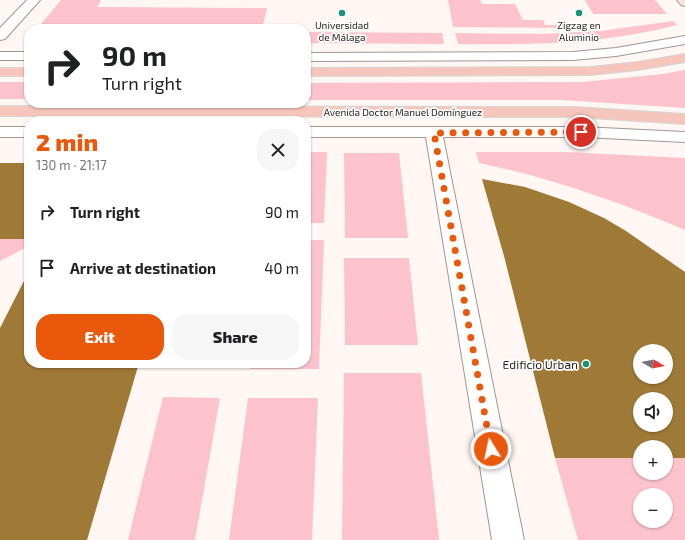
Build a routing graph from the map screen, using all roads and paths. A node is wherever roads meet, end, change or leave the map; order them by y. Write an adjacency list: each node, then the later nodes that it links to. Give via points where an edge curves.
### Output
1 (34, 0): 4 (street)
2 (683, 0): 3 (street)
3 (685, 2)
4 (0, 36)
5 (685, 40): 8 (street, via 616,52 573,56)
6 (0, 56): 7 (street)
7 (24, 56)
8 (311, 57)
9 (685, 58): 12 (main road, via 590,71)
10 (0, 72): 11 (main road)
11 (24, 72)
12 (311, 72)
13 (0, 111): 14 (main road, Avenida Doctor Manuel Domínguez, via 574,112)
14 (685, 119)
15 (0, 132): 16 (street)
16 (24, 132)
17 (311, 132): 18 (street, Avenida Doctor Manuel Domínguez)
18 (434, 133): 19 (street, Avenida Doctor Manuel Domínguez, via 581,132); 20 (street)
19 (685, 137)
20 (508, 540)

